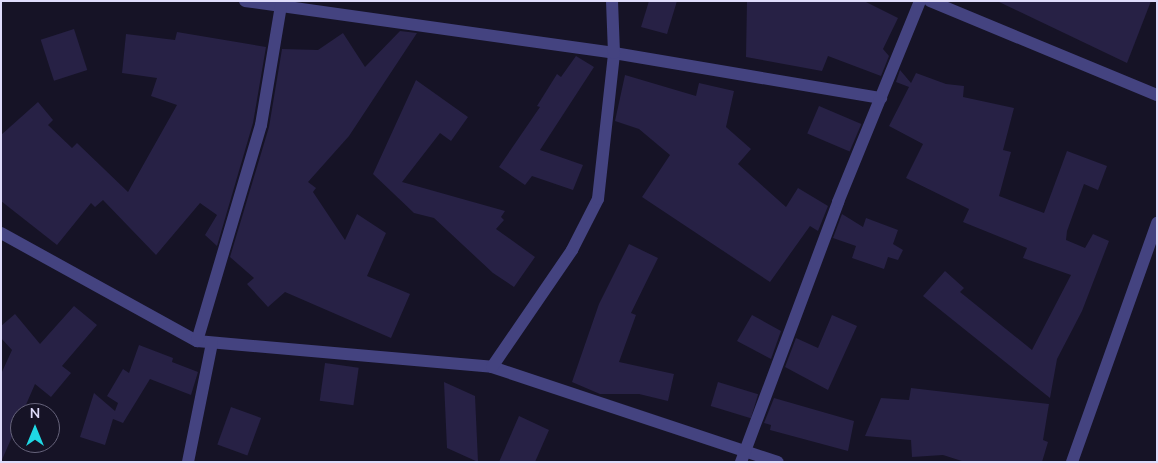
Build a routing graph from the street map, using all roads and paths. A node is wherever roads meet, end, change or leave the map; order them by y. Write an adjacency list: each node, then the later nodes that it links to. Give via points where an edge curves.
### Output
1 (245, 1): 5 (street)
2 (612, 1): 6 (street)
3 (920, 1): 8 (street)
4 (930, 1): 7 (street)
5 (281, 5): 6 (street); 11 (street, via 261,125)
6 (614, 52): 8 (street); 13 (street, via 598,199 572,250)
7 (1157, 95)
8 (881, 98): 14 (street)
9 (1157, 223): 17 (street)
10 (1, 233): 11 (street)
11 (197, 341): 12 (street)
12 (212, 343): 13 (street); 15 (street)
13 (492, 367): 14 (street)
14 (743, 456): 16 (street)
15 (188, 462)
16 (778, 462)
17 (1072, 462)

